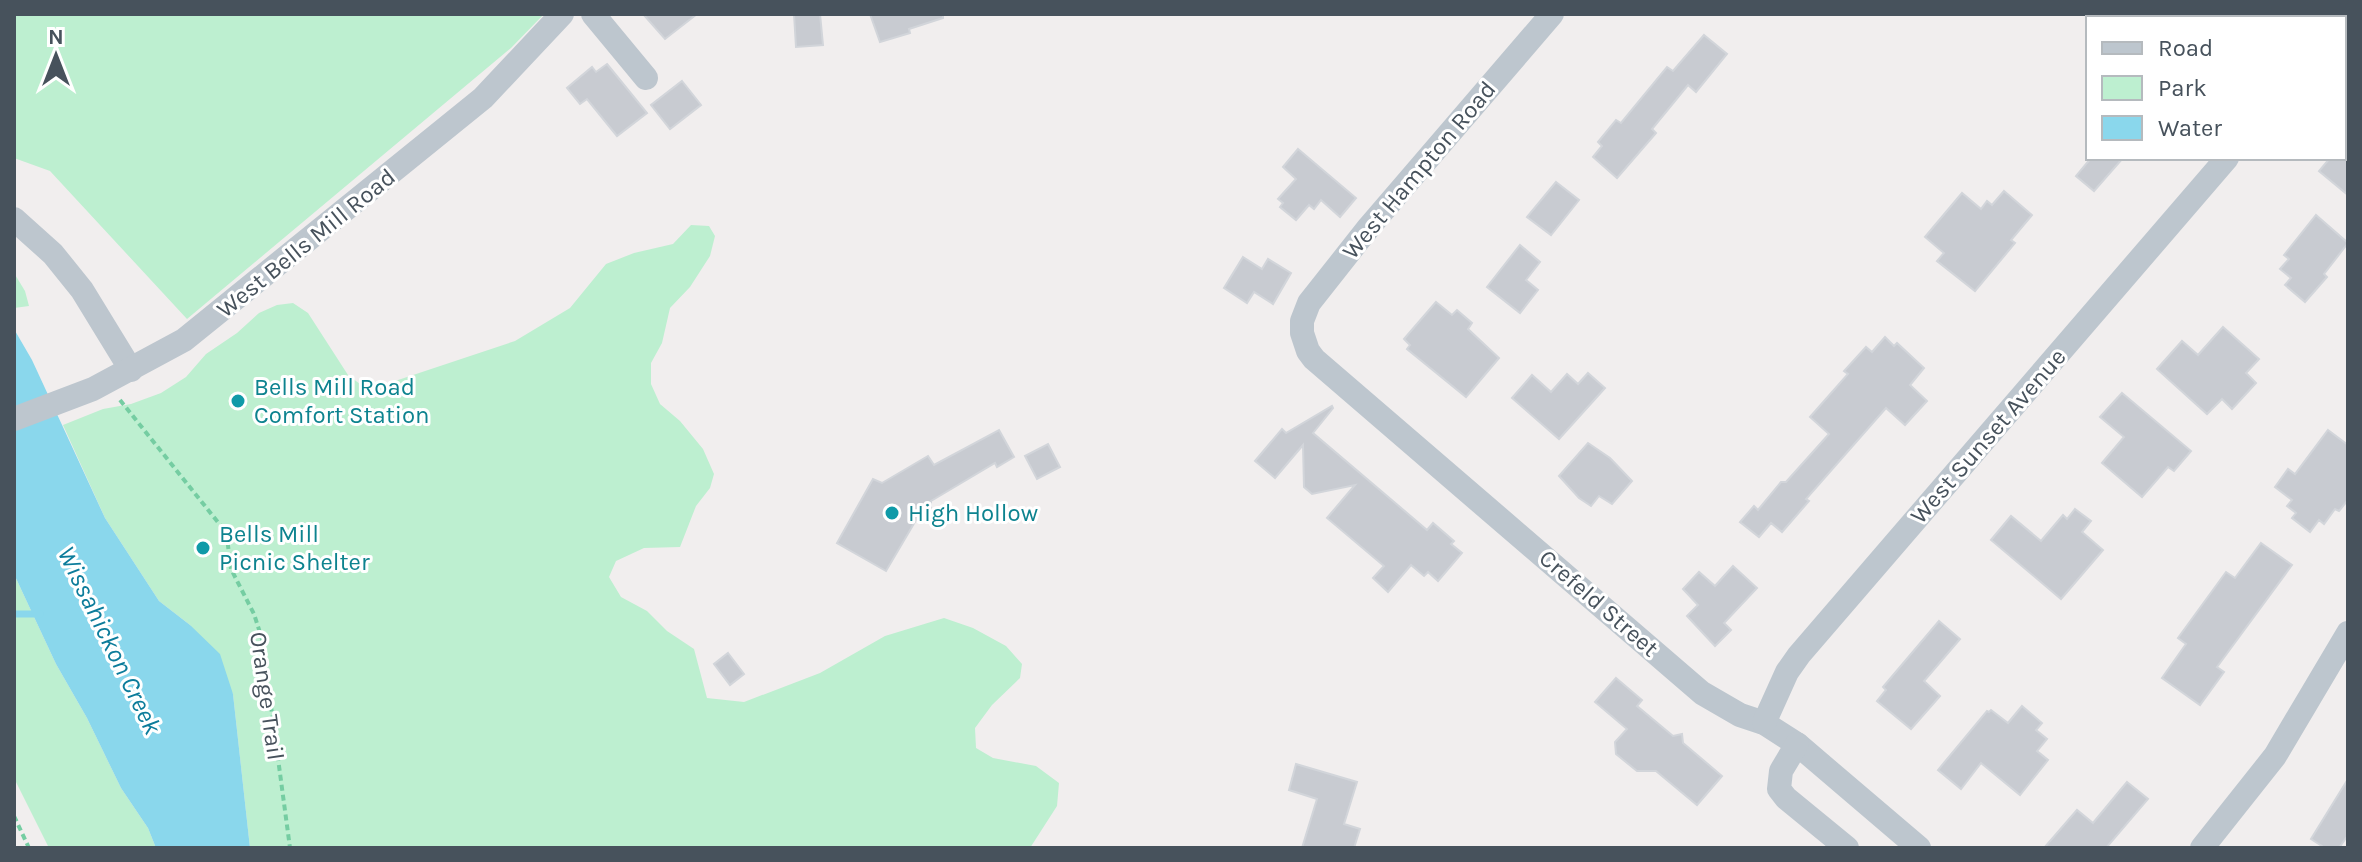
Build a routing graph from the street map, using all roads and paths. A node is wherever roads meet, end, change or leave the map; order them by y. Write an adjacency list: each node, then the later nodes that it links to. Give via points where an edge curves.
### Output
1 (562, 14): 8 (street, West Bells Mill Road, via 496,86 201,328 168,350)
2 (593, 14): 4 (street)
3 (1552, 14): 7 (street, West Hampton Road, via 1309,303)
4 (646, 78)
5 (2225, 160): 12 (street, West Sunset Avenue, via 1799,655)
6 (14, 219): 8 (street, via 82,290)
7 (1302, 333): 12 (street, Crefeld Street, via 1314,359 1702,693)
8 (125, 360): 9 (street, West Bells Mill Road)
9 (104, 392): 10 (street, West Bells Mill Road); 16 (path, Orange Trail, via 128,412 227,538 231,569 262,639)
10 (14, 419)
11 (2348, 633): 19 (street, via 2275,756)
12 (1764, 723): 13 (street, Crefeld Street)
13 (1797, 744): 17 (street, via 1781,771 1779,789); 18 (street, Crefeld Street)
14 (14, 816): 15 (path)
15 (29, 848)
16 (290, 848)
17 (1847, 848)
18 (1919, 848)
19 (2202, 848)

